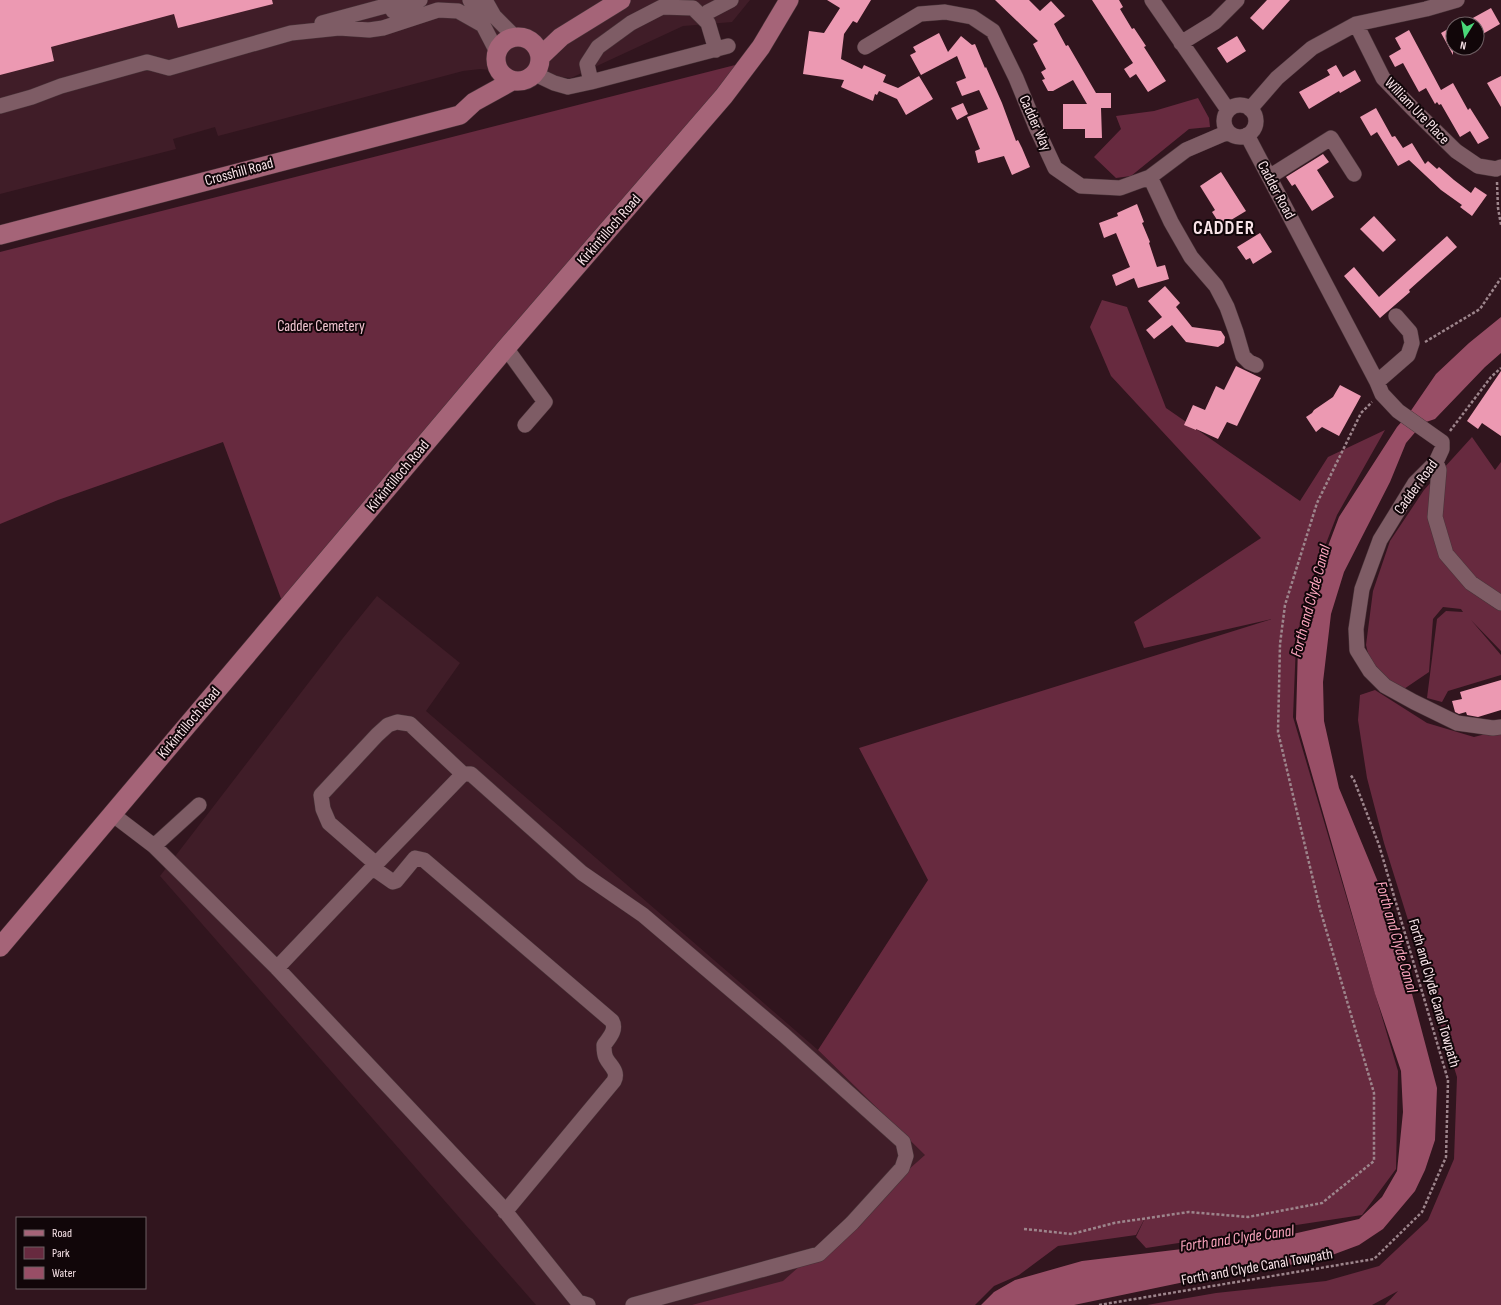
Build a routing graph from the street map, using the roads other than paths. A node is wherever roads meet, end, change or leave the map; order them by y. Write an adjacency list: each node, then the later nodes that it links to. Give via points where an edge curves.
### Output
1 (420, 0): 11 (street)
2 (470, 0): 13 (street)
3 (485, 0): 19 (street, via 494,16)
4 (621, 0): 19 (main road)
5 (731, 0): 12 (street)
6 (789, 0): 35 (main road, Kirkintilloch Road, via 761,47 728,90)
7 (1152, 0): 17 (street)
8 (1237, 0): 17 (street, via 1215,22)
9 (1457, 0): 14 (street)
10 (675, 4): 12 (street, via 693,8); 22 (street, via 662,7 631,23 598,47 587,64)
11 (401, 7): 15 (street); 16 (street, via 385,6 318,24)
12 (702, 17): 22 (street, via 722,48)
13 (481, 24): 15 (street, via 458,11 438,10 383,28); 20 (street)
14 (1356, 24): 25 (street, via 1312,48 1277,78); 29 (street, William Ure Place, via 1383,78 1414,110 1462,155 1478,166)
15 (340, 28): 16 (street)
16 (307, 31): 24 (street, via 291,33 169,68 147,62)
17 (1181, 43): 26 (street)
18 (865, 46): 31 (street, Cadder Way, via 920,14 945,12 972,17 993,32 1055,168 1081,186 1120,188)
19 (530, 53): 20 (main road, via 504,42); 21 (main road, via 528,79); 22 (street, via 554,83 568,87)
20 (496, 59): 21 (main road, via 499,72); 23 (main road, Crosshill Road, via 492,75)
21 (512, 81): 23 (main road, Crosshill Road)
22 (591, 82)
23 (474, 102): 33 (main road, Crosshill Road, via 460,115)
24 (0, 106)
25 (1250, 109): 26 (street, via 1236,105); 28 (street, via 1255,123)
26 (1228, 110): 27 (street, via 1224,123)
27 (1228, 132): 28 (street, via 1237,136); 31 (street, Cadder Way, via 1186,150)
28 (1247, 135): 32 (street, Cadder Road)
29 (1499, 168)
30 (1354, 174): 32 (street, via 1331,138)
31 (1150, 177): 36 (street, via 1191,257 1216,286 1227,307 1243,356)
32 (1269, 177): 37 (street, Cadder Road)
33 (0, 235)
34 (1396, 316): 37 (street, via 1410,332 1412,343 1408,355)
35 (506, 348): 38 (street, via 545,402); 44 (main road, Kirkintilloch Road)
36 (1256, 365)
37 (1380, 388): 39 (street, Cadder Road, via 1398,411 1436,439 1442,449)
38 (525, 425)
39 (1436, 462): 40 (street, via 1439,470 1435,517 1446,554 1471,583); 41 (street, Cadder Road, via 1415,483 1380,540 1362,589 1356,629 1357,650 1370,671 1385,686 1414,702 1457,723)
40 (1501, 603)
41 (1501, 727)
42 (463, 774): 46 (street); 46 (street, via 410,724 398,722 376,735 321,795 329,823); 51 (street, via 471,774 582,873 643,915 784,1035 903,1142 906,1156 902,1168 852,1223 819,1254)
43 (199, 805): 45 (street)
44 (112, 814): 45 (street); 47 (main road, Kirkintilloch Road)
45 (154, 846): 48 (street)
46 (375, 866): 48 (street); 49 (street, via 393,882 415,858 424,860 614,1025 614,1031 604,1045 605,1057 615,1071 614,1081)
47 (0, 947)
48 (277, 968): 49 (street)
49 (505, 1212): 50 (street, via 578,1302)
50 (588, 1305)
51 (633, 1305)

